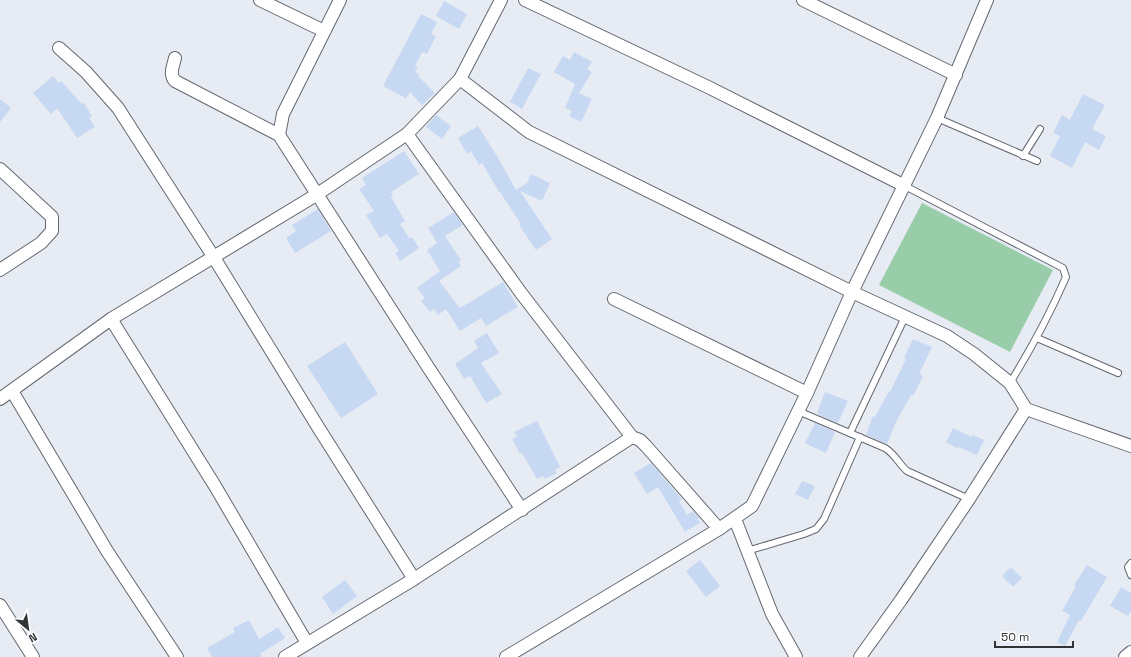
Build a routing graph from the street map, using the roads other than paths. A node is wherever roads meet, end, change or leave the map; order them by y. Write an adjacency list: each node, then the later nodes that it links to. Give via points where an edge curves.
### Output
1 (260, 0): 7 (street)
2 (340, 0): 7 (street)
3 (501, 0): 11 (street)
4 (525, 0): 19 (street, via 708,86)
5 (804, 0): 10 (street)
6 (987, 0): 10 (street)
7 (324, 31): 15 (street, via 283,114)
8 (59, 48): 21 (street, via 86,72 118,108)
9 (175, 58): 15 (street, via 171,73 175,81)
10 (956, 74): 12 (street)
11 (460, 79): 14 (street); 23 (street, via 530,132)
12 (937, 118): 16 (lane); 19 (street)
13 (1040, 129): 16 (lane)
14 (407, 134): 20 (street); 36 (street, via 521,293)
15 (278, 135): 20 (street)
16 (1023, 156): 17 (lane)
17 (1037, 162)
18 (0, 169): 22 (street, via 52,217 52,231 41,243)
19 (904, 186): 23 (street); 27 (lane, via 1063,268 1066,277)
20 (316, 195): 21 (street); 40 (street)
21 (213, 256): 26 (street); 46 (street)
22 (0, 270)
23 (852, 292): 25 (street); 31 (street)
24 (614, 299): 31 (street)
25 (905, 317): 29 (street, via 947,336); 35 (lane)
26 (111, 319): 30 (street); 48 (street, via 215,486)
27 (1037, 338): 28 (lane); 29 (lane)
28 (1118, 373)
29 (1010, 383): 33 (street)
30 (12, 391): 32 (street); 52 (street, via 107,551)
31 (807, 393): 34 (street)
32 (0, 399)
33 (1026, 409): 38 (street); 39 (street)
34 (798, 411): 35 (lane); 41 (street, via 752,506)
35 (850, 433): 37 (lane)
36 (632, 437): 40 (street); 42 (street, via 646,446)
37 (860, 437): 39 (lane, via 892,453 907,471); 43 (lane, via 824,519 816,529)
38 (1131, 446)
39 (969, 499): 55 (street)
40 (522, 510): 46 (street)
41 (735, 519): 42 (street); 43 (street)
42 (719, 529): 50 (street)
43 (747, 551): 54 (street, via 772,614)
44 (1131, 563): 45 (lane, via 1128,567)
45 (1131, 575)
46 (414, 579): 48 (street)
47 (0, 605): 51 (street)
48 (307, 642): 53 (street)
49 (1131, 652): 56 (street)
50 (512, 655)
51 (33, 657)
52 (177, 657)
53 (285, 657)
54 (796, 657)
55 (860, 657)
56 (1124, 657)

